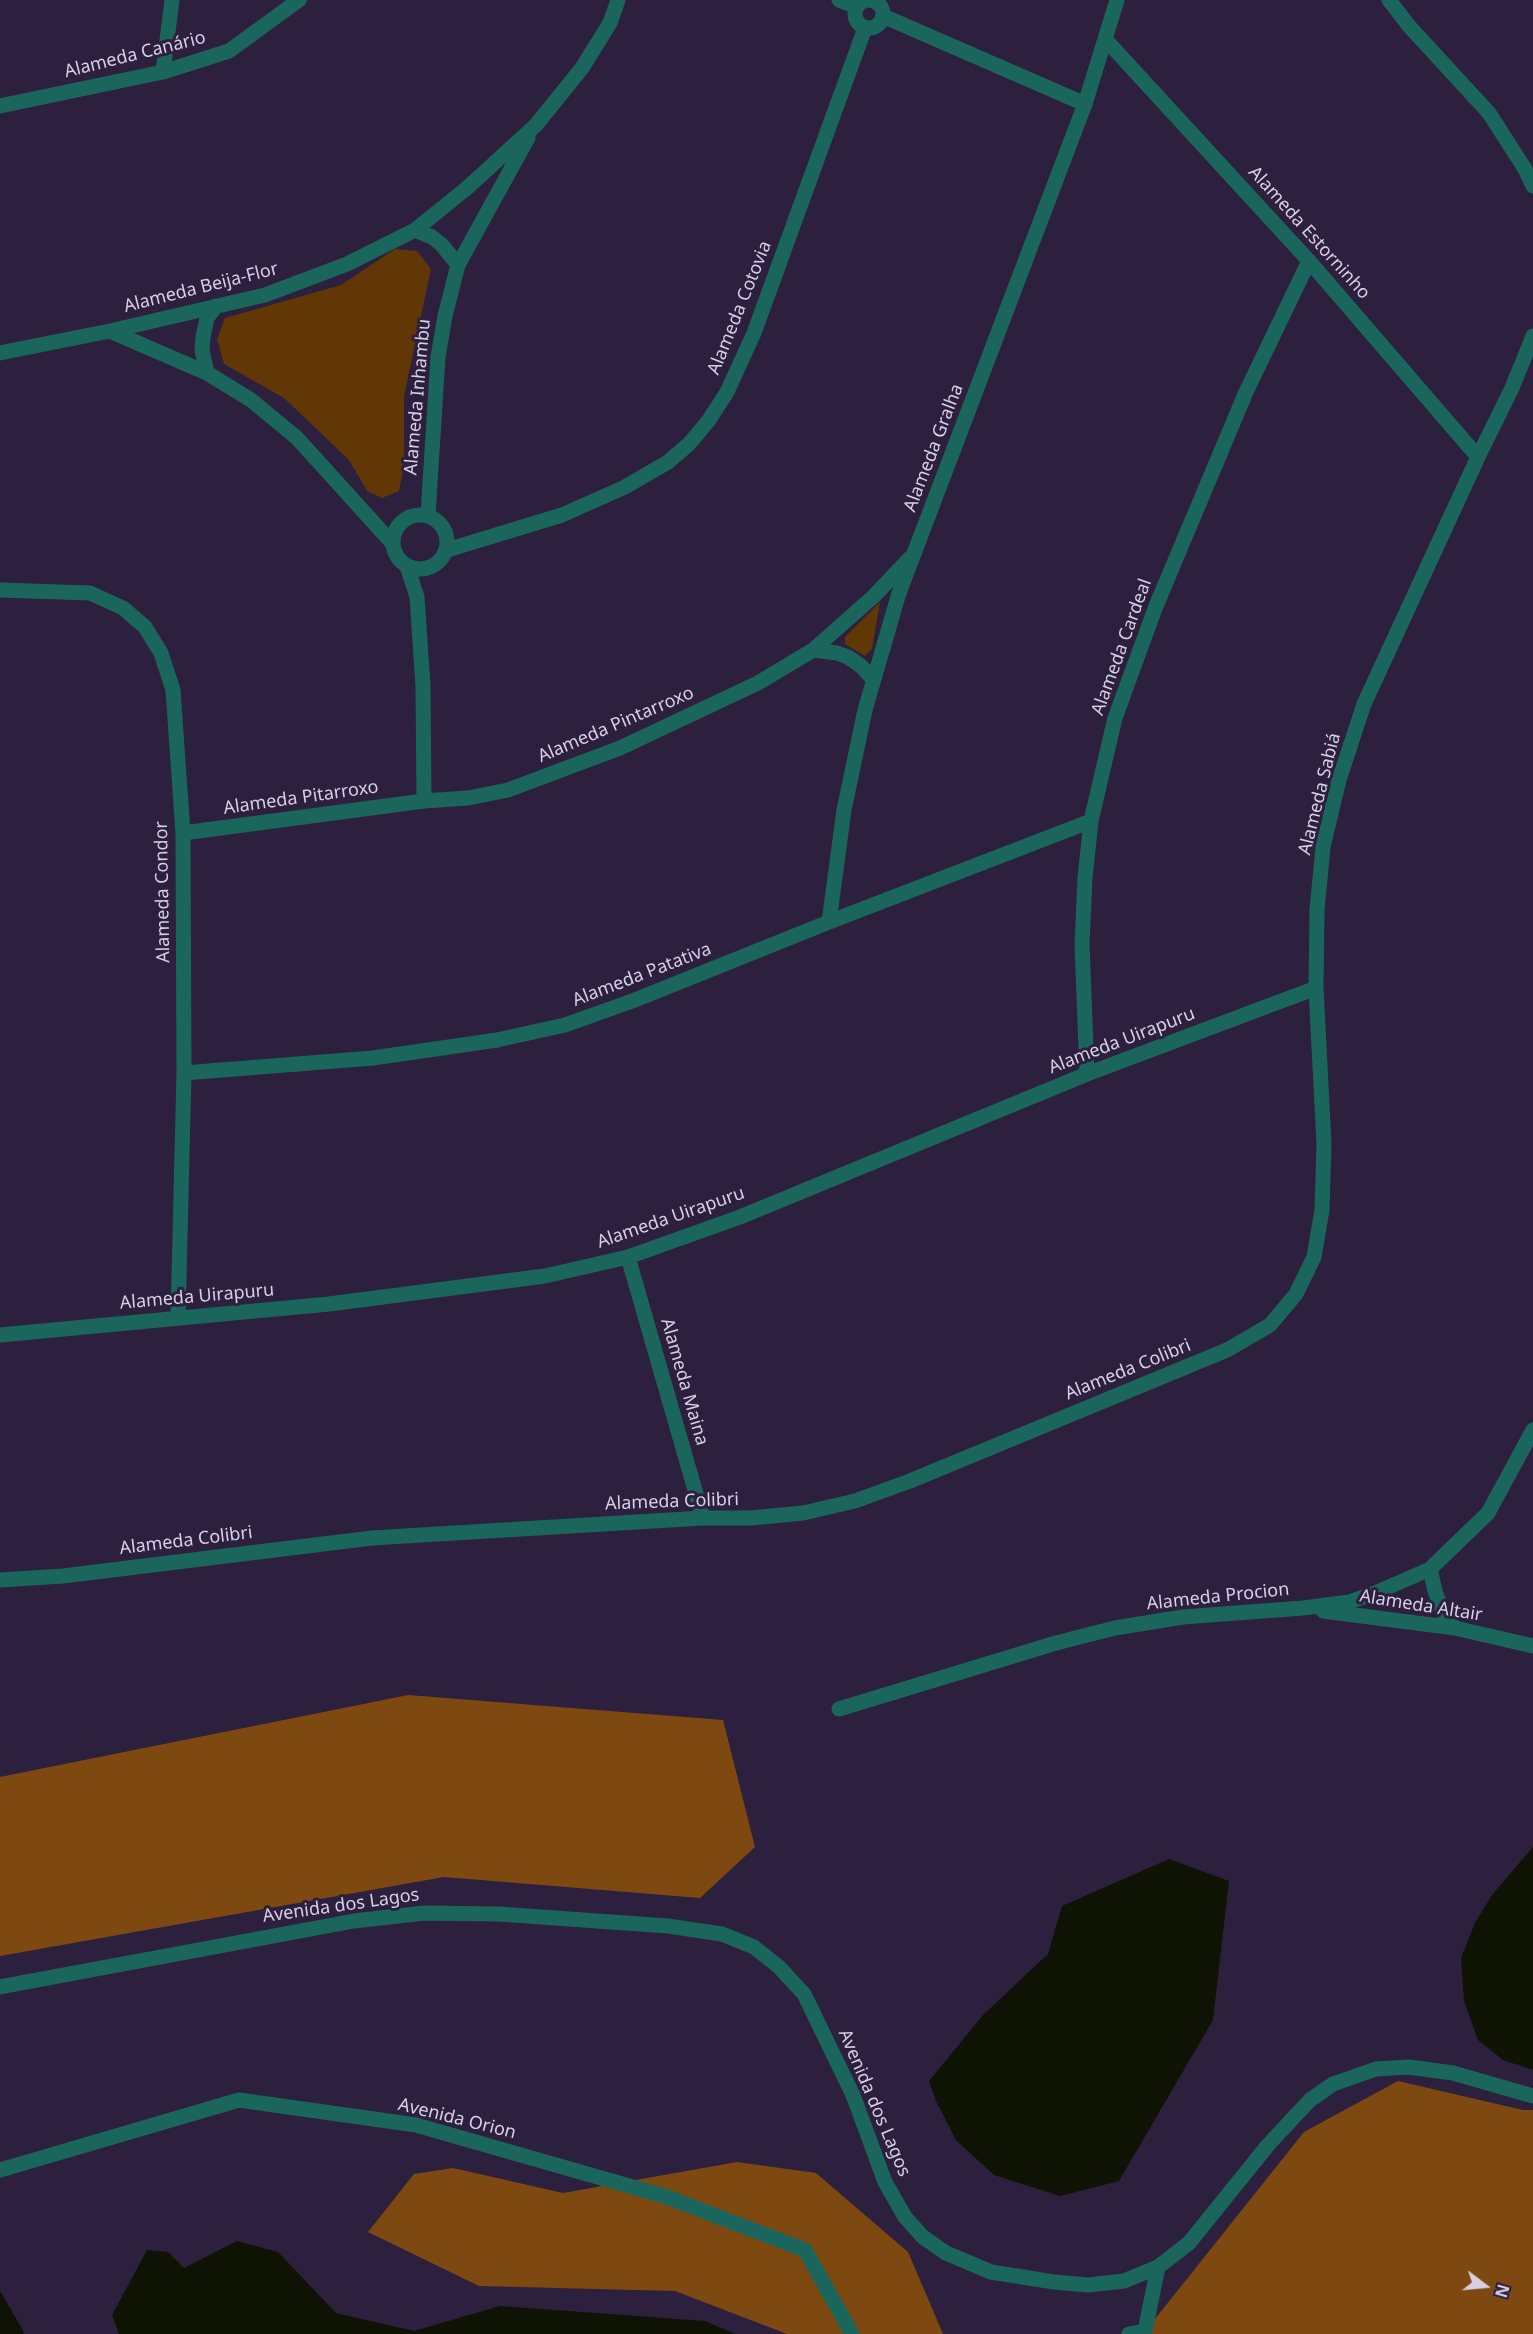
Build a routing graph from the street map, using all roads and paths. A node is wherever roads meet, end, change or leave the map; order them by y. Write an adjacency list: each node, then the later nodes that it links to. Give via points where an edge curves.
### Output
1 (171, 0): 12 (street)
2 (299, 0): 12 (street, Alameda Canário, via 229,51)
3 (618, 0): 15 (street, Alameda Beija-Flor, via 610,23 582,68)
4 (839, 0): 8 (street)
5 (873, 0): 8 (street); 9 (street)
6 (1117, 0): 11 (street, Alameda Gralha)
7 (1389, 0): 16 (street, via 1489,113)
8 (857, 7): 10 (street, via 856,19)
9 (883, 16): 10 (street, via 877,26); 13 (street)
10 (864, 28): 28 (street, Alameda Cotovia, via 754,333 727,392 709,420 668,462 625,488 562,515)
11 (1106, 40): 13 (street, Alameda Gralha); 18 (street, Alameda Estorninho)
12 (163, 72): 14 (street, Alameda Canário)
13 (1084, 104): 29 (street, Alameda Gralha)
14 (0, 106)
15 (536, 125): 17 (street, Alameda Beija-Flor); 19 (street, Alameda Inhambu)
16 (1533, 186)
17 (415, 230): 19 (street, via 442,245); 20 (street, Alameda Beija-Flor, via 347,264 265,295)
18 (1309, 261): 25 (street, Alameda Estorninho); 35 (street, Alameda Cardeal, via 1246,392 1156,606 1115,718)
19 (458, 265): 26 (street, Alameda Inhambu, via 438,357)
20 (216, 306): 21 (street, Alameda Beija-Flor); 24 (street, via 207,318 203,337)
21 (110, 331): 23 (street, Alameda Beija-Flor); 24 (street)
22 (1533, 336): 25 (street, Alameda Sabiá)
23 (0, 353)
24 (207, 373): 27 (street, via 250,400 297,438)
25 (1478, 457): 38 (street, Alameda Sabiá, via 1364,704 1340,780 1323,847)
26 (428, 515): 27 (street, via 403,520); 28 (street, via 442,525)
27 (393, 544): 30 (street)
28 (447, 550): 30 (street, via 430,568)
29 (915, 554): 32 (street, Alameda Pintarroxo); 33 (street, Alameda Gralha)
30 (406, 566): 34 (street, via 417,597)
31 (0, 590): 36 (street, Alameda Condor, via 90,593 123,608 145,627 161,653 173,690)
32 (813, 650): 33 (street, via 848,657); 34 (street, Alameda Pintarroxo, via 758,683 620,748 508,790)
33 (873, 679): 37 (street, Alameda Gralha, via 844,810)
34 (424, 801): 36 (street, Alameda Pitarroxo)
35 (1091, 821): 37 (street, Alameda Patativa); 40 (street, Alameda Cardeal, via 1082,944)
36 (183, 833): 39 (street, Alameda Condor)
37 (829, 922): 39 (street, Alameda Patativa, via 565,1025 497,1040 373,1058)
38 (1316, 988): 40 (street, Alameda Uirapuru); 42 (street, Alameda Sabiá, via 1324,1144 1322,1210 1314,1257)
39 (184, 1072): 43 (street, Alameda Condor)
40 (1087, 1074): 41 (street, Alameda Uirapuru, via 740,1217)
41 (628, 1257): 43 (street, Alameda Uirapuru, via 545,1276 329,1304); 47 (street, Alameda Maina)
42 (1296, 1294): 47 (street, Alameda Colibri, via 1270,1325 1227,1350 855,1501 803,1513)
43 (178, 1318): 44 (street, Alameda Uirapuru)
44 (0, 1335)
45 (1533, 1430): 46 (street, Alameda Procion)
46 (1528, 1447): 48 (street, Alameda Procion, via 1488,1513)
47 (703, 1518): 49 (street, Alameda Colibri, via 372,1538)
48 (1430, 1569): 50 (street, Alameda Procion, via 1349,1602); 51 (street, via 1443,1613)
49 (0, 1580)
50 (1303, 1608): 51 (street, Alameda Altair); 53 (street, Alameda Procion, via 1183,1617 1114,1628)
51 (1455, 1628): 52 (street, Alameda Altair)
52 (1533, 1646)
53 (839, 1709)
54 (0, 1987): 57 (street, Avenida dos Lagos, via 354,1921 424,1913 499,1914 668,1926 722,1934 754,1947 804,1994 854,2095 885,2182 905,2217 923,2237 946,2253 991,2272 1054,2282 1088,2285 1124,2281)
55 (1533, 2096): 57 (street, Avenida dos Lagos, via 1453,2073 1409,2067 1376,2068 1333,2084 1310,2100 1189,2242)
56 (0, 2170): 58 (street, Avenida Orion, via 239,2100 416,2125 664,2196 805,2250)
57 (1158, 2267): 59 (street, via 1145,2331)
58 (852, 2334)
59 (1129, 2334)

